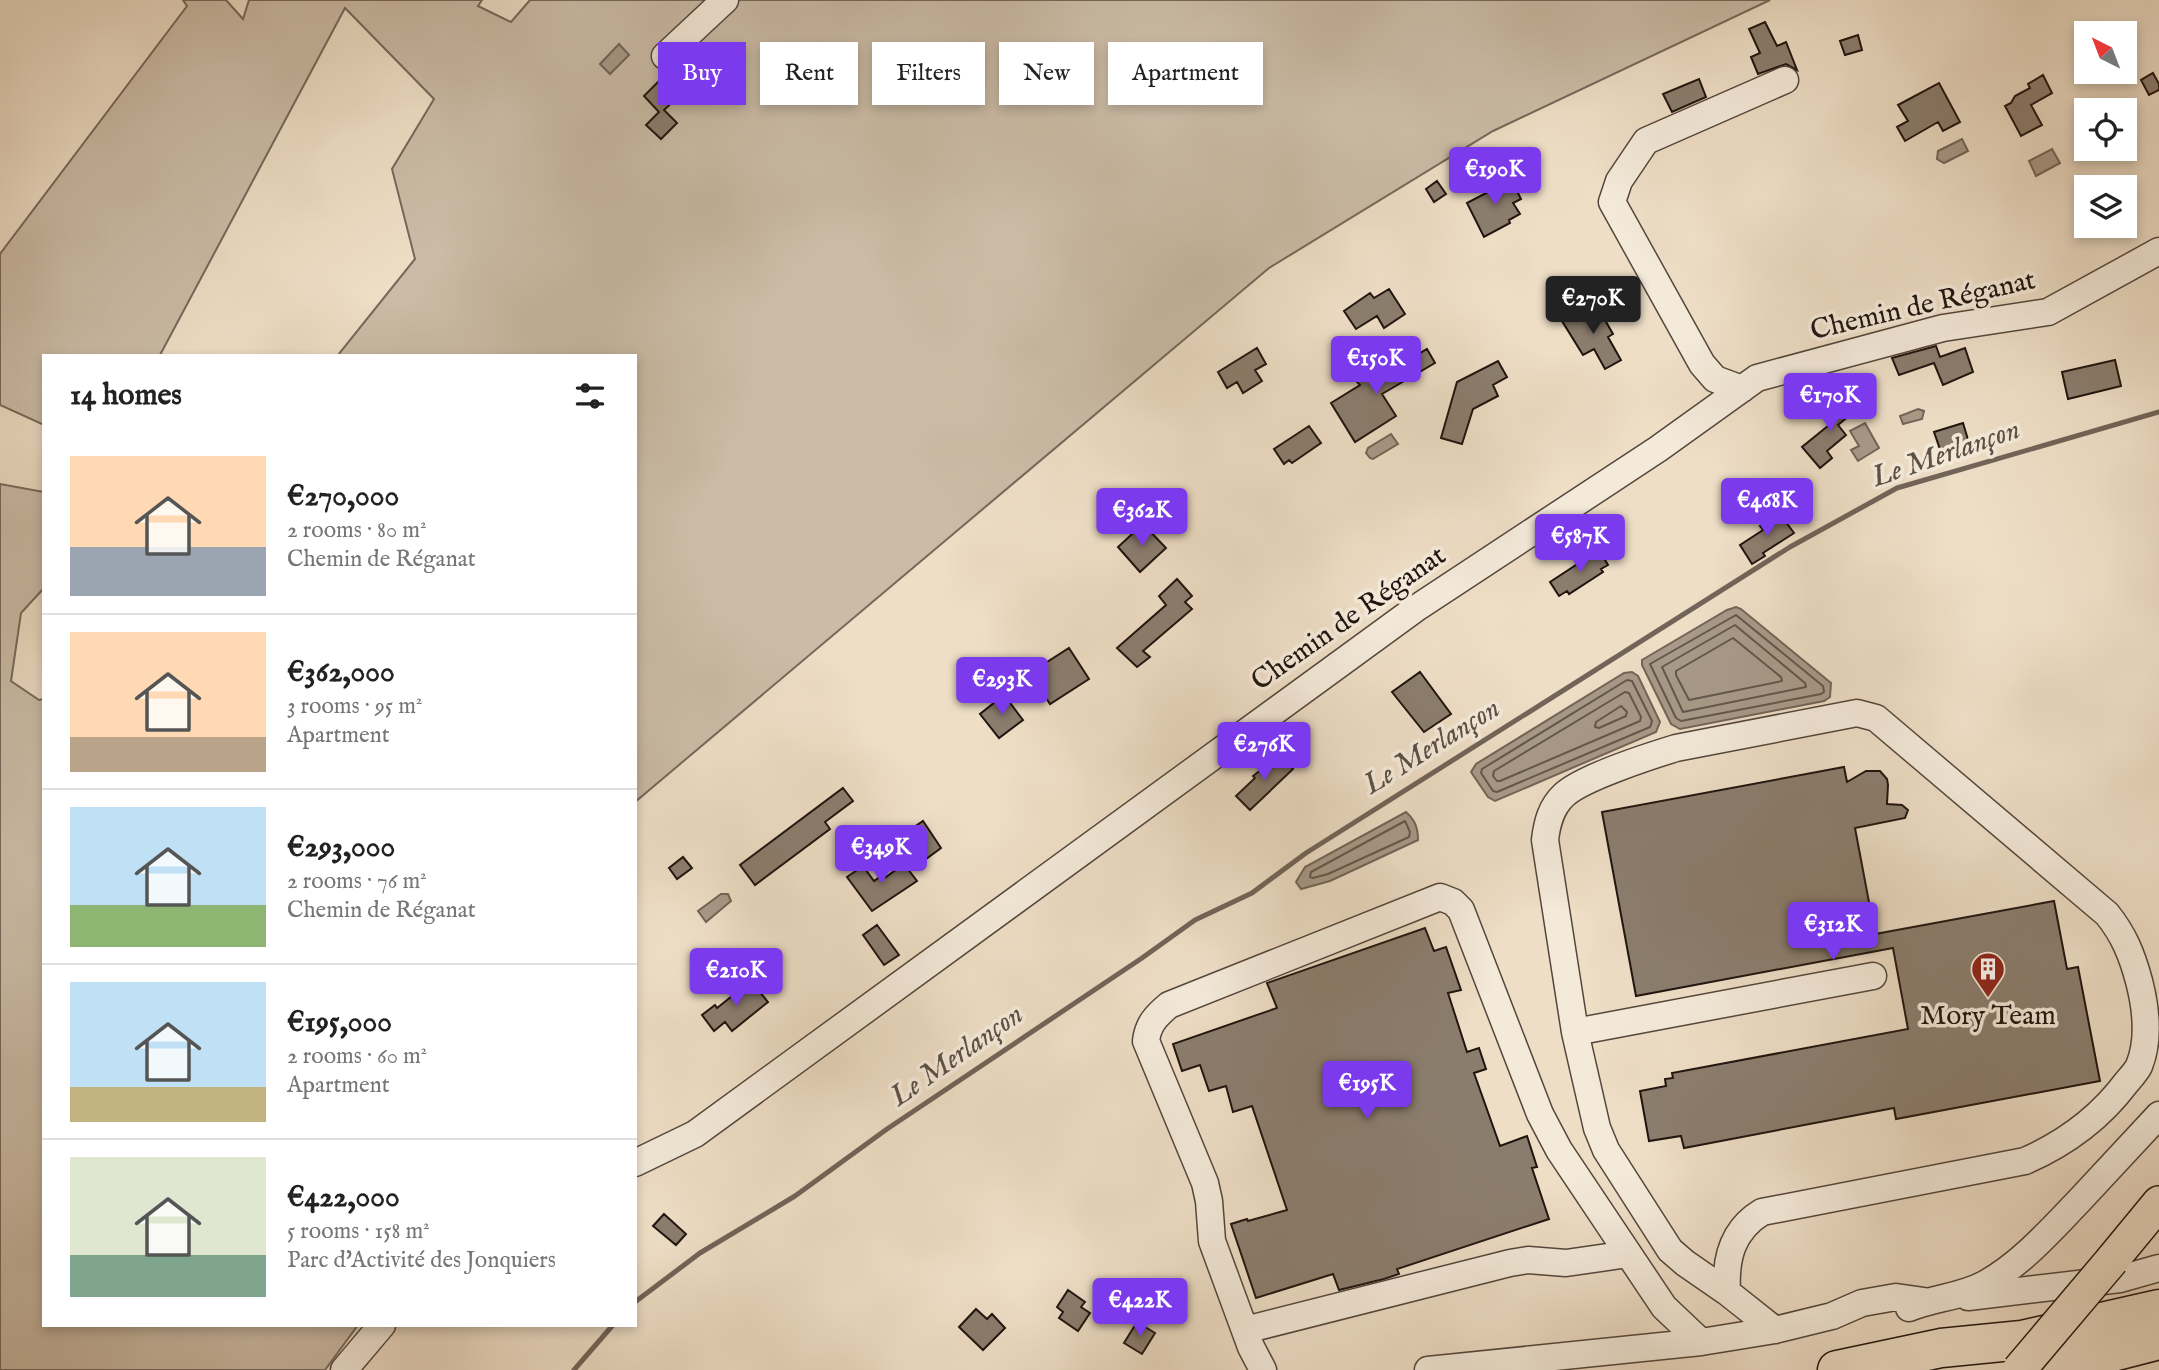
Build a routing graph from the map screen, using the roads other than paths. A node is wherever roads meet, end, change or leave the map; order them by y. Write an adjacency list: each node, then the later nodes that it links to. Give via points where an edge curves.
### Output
1 (725, 0): 2 (street)
2 (680, 42)
3 (1785, 80): 5 (street, via 1646,142 1619,181 1612,202 1702,364 1716,379)
4 (2159, 251): 5 (street, Chemin de Réganat, via 2048,312 1944,328 1757,378)
5 (1742, 389): 9 (street, Chemin de Réganat, via 1394,624 695,1134)
6 (1873, 976): 7 (street)
7 (1575, 1032): 16 (street, via 1605,1150 1670,1250); 16 (street, via 1545,839 1553,808 1564,795 1676,748 1857,713 1877,718 2045,859 2119,929 2130,949 2144,999 2147,1037 2138,1067 2086,1126 2025,1161 1762,1212 1740,1230 1726,1276)
8 (2159, 1115): 11 (street)
9 (637, 1162)
10 (2159, 1203): 30 (main road, bridge)
11 (2046, 1236): 14 (street, via 2036,1267); 17 (street, via 1986,1284)
12 (1628, 1254): 19 (street, via 1566,1263 1510,1263); 19 (street, via 1540,1114 1461,910 1440,897 1169,1005 1148,1029 1146,1041 1205,1183 1212,1241); 23 (street, via 1664,1307)
13 (2159, 1268): 14 (street, via 2120,1279)
14 (2059, 1287): 17 (street)
15 (2159, 1288): 24 (highway)
16 (1727, 1292): 21 (street)
17 (1932, 1300): 21 (street, via 1896,1297 1862,1303 1832,1316)
18 (2159, 1309): 24 (highway, via 2022,1340)
19 (1240, 1318): 27 (street)
20 (380, 1327): 26 (street)
21 (1775, 1330): 23 (street)
22 (2159, 1340): 31 (highway)
23 (1701, 1342): 28 (street)
24 (1941, 1348): 29 (highway)
25 (2159, 1364): 32 (highway)
26 (348, 1366)
27 (1263, 1370)
28 (1428, 1370)
29 (1837, 1370)
30 (2019, 1370)
31 (2042, 1370)
32 (2122, 1370)

